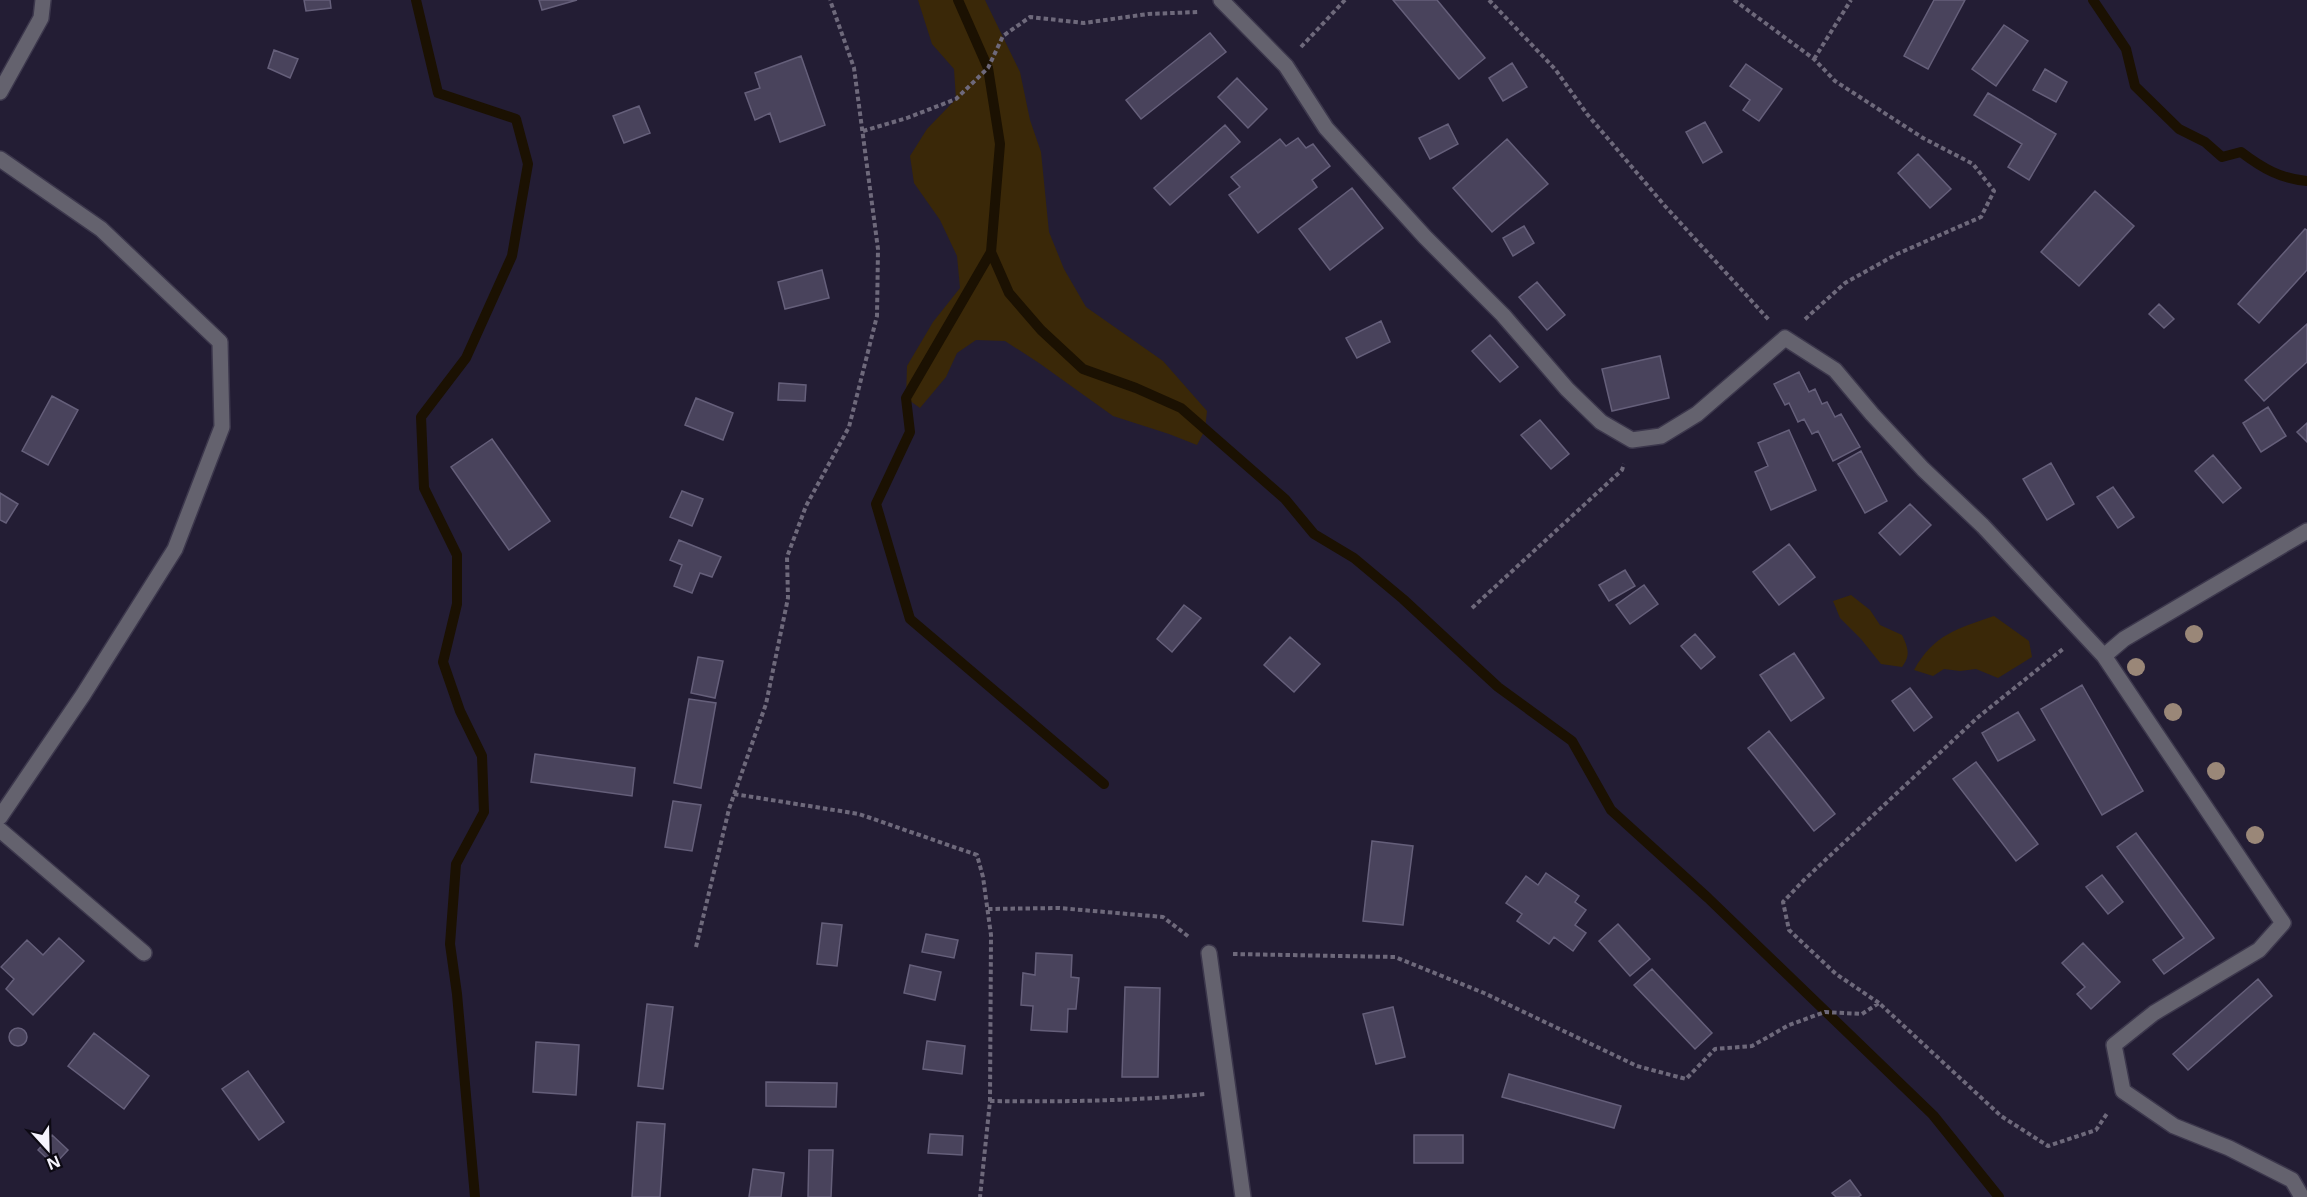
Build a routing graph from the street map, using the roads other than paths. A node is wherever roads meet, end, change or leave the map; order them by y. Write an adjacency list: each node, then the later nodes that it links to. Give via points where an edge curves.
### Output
1 (43, 0): 3 (street, via 41,18)
2 (1221, 0): 6 (street, via 1286,66 1326,128 1600,422 1632,440 1660,436 1697,414 1785,338 1835,370 1908,453 1983,526)
3 (0, 92)
4 (0, 159): 7 (street, via 101,229 220,342 222,427 175,549)
5 (2307, 531): 6 (street, via 2124,639)
6 (2104, 656): 12 (street, via 2283,923 2259,950 2154,1013 2114,1045 2123,1090 2174,1126 2292,1180)
7 (0, 817)
8 (0, 830): 10 (street)
9 (1209, 953): 11 (street)
10 (144, 954)
11 (1243, 1197)
12 (2302, 1197)

